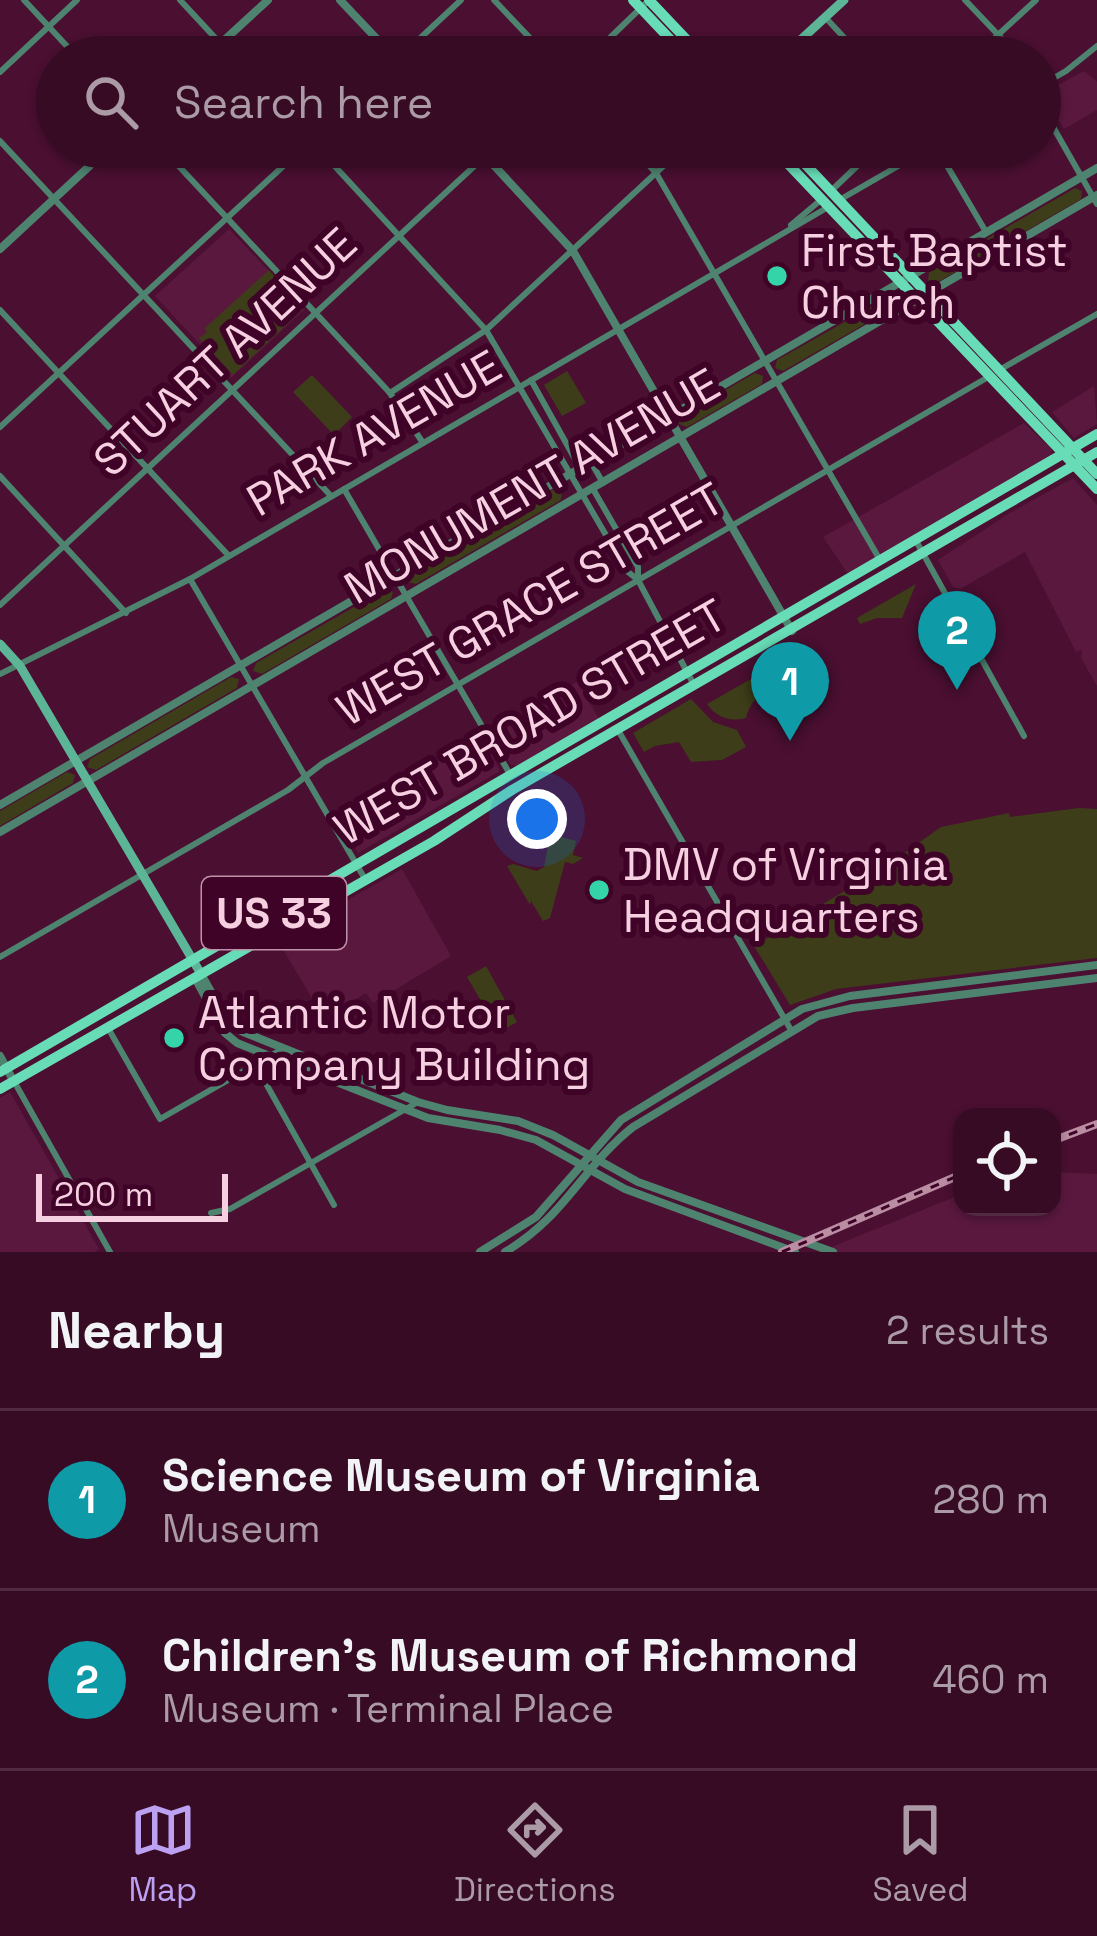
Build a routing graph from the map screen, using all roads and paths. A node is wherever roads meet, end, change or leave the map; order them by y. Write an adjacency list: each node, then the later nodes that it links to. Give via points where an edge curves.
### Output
1 (24, 0): 13 (street)
2 (76, 0): 13 (street)
3 (180, 0): 17 (street)
4 (268, 0): 18 (street)
5 (340, 0): 19 (street)
6 (461, 0): 20 (street)
7 (494, 0): 21 (street)
8 (844, 0): 12 (main road)
9 (965, 0): 14 (street)
10 (1036, 0): 14 (street)
11 (643, 2): 22 (street); 23 (main road); 24 (main road)
12 (825, 17): 25 (main road); 26 (street)
13 (48, 27): 15 (street); 16 (street)
14 (998, 35)
15 (38, 36)
16 (57, 36)
17 (214, 36)
18 (230, 36)
19 (376, 36)
20 (421, 36)
21 (528, 36)
22 (610, 36)
23 (670, 36)
24 (680, 36)
25 (805, 36)
26 (843, 36)
27 (36, 38): 29 (street)
28 (1097, 46): 30 (street)
29 (0, 72)
30 (1061, 74)
31 (1061, 140): 48 (street)
32 (0, 141): 51 (street)
33 (87, 168): 51 (street)
34 (181, 168): 52 (street)
35 (281, 168): 52 (street)
36 (337, 168): 54 (street)
37 (473, 168): 54 (street, STUART AVENUE)
38 (497, 168): 56 (street)
39 (652, 168): 47 (street)
40 (660, 168): 47 (street)
41 (795, 168): 49 (main road)
42 (806, 168): 49 (main road)
43 (858, 168): 49 (street)
44 (892, 168): 49 (street, PARK AVENUE)
45 (947, 168): 53 (street)
46 (1097, 169): 48 (street, MONUMENT AVENUE)
47 (656, 172): 56 (street); 57 (street)
48 (1082, 177): 50 (street); 53 (street, MONUMENT AVENUE)
49 (830, 199): 57 (street, PARK AVENUE); 58 (main road)
50 (1096, 199): 60 (street, MONUMENT AVENUE)
51 (53, 200): 55 (street); 59 (street)
52 (227, 216): 59 (street); 62 (street)
53 (987, 232): 58 (street, MONUMENT AVENUE)
54 (400, 235): 62 (street, STUART AVENUE); 64 (street)
55 (0, 249)
56 (573, 251): 64 (street); 65 (street)
57 (714, 275): 65 (street, PARK AVENUE); 66 (street)
58 (905, 279): 60 (main road); 66 (street, MONUMENT AVENUE)
59 (143, 295): 67 (street); 72 (street)
60 (922, 297): 68 (main road); 70 (street, MONUMENT AVENUE)
61 (0, 310): 67 (street)
62 (316, 312): 72 (street, STUART AVENUE); 73 (street)
63 (1097, 314): 68 (street, WEST GRACE STREET)
64 (487, 330): 71 (street); 73 (street)
65 (616, 330): 69 (street, PARK AVENUE); 74 (street)
66 (763, 362): 70 (street); 74 (street, MONUMENT AVENUE)
67 (59, 373): 75 (street); 83 (street)
68 (994, 374): 79 (main road); 85 (street, WEST GRACE STREET)
69 (531, 380): 71 (street, PARK AVENUE); 84 (street)
70 (775, 383): 77 (street, MONUMENT AVENUE); 85 (street)
71 (520, 385): 78 (street, PARK AVENUE); 86 (street)
72 (232, 389): 83 (street, STUART AVENUE); 94 (street)
73 (391, 393): 78 (street)
74 (667, 418): 77 (street); 81 (street, MONUMENT AVENUE)
75 (0, 427)
76 (1097, 434): 79 (main road, WEST BROAD STREET / US 33)
77 (679, 439): 89 (street, MONUMENT AVENUE); 95 (street)
78 (423, 442): 90 (street, PARK AVENUE)
79 (1068, 451): 82 (main road); 96 (main road, WEST BROAD STREET / US 33)
80 (1097, 452): 82 (main road, WEST BROAD STREET / US 33)
81 (591, 462): 84 (street, MONUMENT AVENUE); 89 (street)
82 (1079, 462): 87 (main road); 92 (main road); 98 (main road, WEST BROAD STREET / US 33)
83 (148, 468): 97 (street, STUART AVENUE); 99 (street)
84 (580, 468): 86 (street, MONUMENT AVENUE)
85 (827, 470): 95 (street, WEST GRACE STREET); 100 (street)
86 (570, 474): 93 (street); 101 (street, MONUMENT AVENUE)
87 (1097, 474)
88 (0, 476): 97 (street)
89 (603, 483): 91 (street, MONUMENT AVENUE)
90 (344, 489): 94 (street, PARK AVENUE); 101 (street)
91 (593, 489): 93 (street, MONUMENT AVENUE); 103 (street)
92 (1097, 489)
93 (582, 495): 103 (street); 104 (street, MONUMENT AVENUE)
94 (331, 496): 99 (street, PARK AVENUE)
95 (730, 526): 103 (street, WEST GRACE STREET); 107 (street)
96 (915, 539): 98 (street); 100 (main road, WEST BROAD STREET / US 33)
97 (64, 546): 105 (street, STUART AVENUE); 106 (street)
98 (923, 553): 108 (main road, WEST BROAD STREET / US 33); 119 (street)
99 (229, 556): 102 (street, PARK AVENUE)
100 (880, 560): 107 (main road, WEST BROAD STREET / US 33)
101 (394, 576): 104 (street); 110 (street, MONUMENT AVENUE)
102 (190, 579): 106 (street, PARK AVENUE); 110 (street)
103 (638, 580): 112 (street); 115 (street, WEST GRACE STREET)
104 (406, 597): 114 (street, MONUMENT AVENUE); 115 (street)
105 (0, 605)
106 (126, 613): 111 (street, PARK AVENUE)
107 (783, 616): 108 (street); 112 (main road, WEST BROAD STREET / US 33)
108 (792, 631): 116 (main road, WEST BROAD STREET / US 33)
109 (0, 644): 111 (main road)
110 (241, 665): 114 (street); 120 (street, MONUMENT AVENUE)
111 (20, 666): 113 (street, PARK AVENUE); 120 (main road)
112 (688, 670): 116 (street); 117 (main road, WEST BROAD STREET / US 33)
113 (0, 674)
114 (253, 686): 121 (street); 123 (street, MONUMENT AVENUE)
115 (457, 686): 121 (street, WEST GRACE STREET); 122 (street)
116 (695, 686): 118 (main road, WEST BROAD STREET / US 33)
117 (610, 716): 118 (street); 122 (main road, WEST BROAD STREET / US 33)
118 (618, 730): 128 (main road, WEST BROAD STREET / US 33); 134 (street)
119 (1024, 736)
120 (76, 760): 123 (main road); 124 (street, MONUMENT AVENUE)
121 (305, 776): 126 (street); 127 (street, WEST GRACE STREET)
122 (511, 776): 126 (main road, WEST BROAD STREET / US 33)
123 (88, 781): 125 (street, MONUMENT AVENUE); 127 (main road)
124 (0, 805)
125 (0, 832)
126 (357, 865): 128 (street); 130 (main road, WEST BROAD STREET / US 33)
127 (142, 874): 129 (street, WEST GRACE STREET); 130 (main road)
128 (365, 879): 132 (main road, WEST BROAD STREET / US 33)
129 (0, 957)
130 (191, 961): 132 (main road); 140 (main road, WEST BROAD STREET / US 33)
131 (1097, 965): 134 (street, via 830,999)
132 (198, 976): 135 (main road, WEST BROAD STREET / US 33); 137 (street, via 230,1025); 138 (street, via 228,1037)
133 (1097, 978): 136 (street, via 854,1008)
134 (784, 1018): 136 (street); 145 (street, via 621,1120)
135 (107, 1028): 139 (street, via 160,1119); 141 (main road, WEST BROAD STREET / US 33)
136 (791, 1030): 146 (street, via 633,1127)
137 (284, 1048): 138 (street); 143 (street)
138 (269, 1056): 139 (street); 144 (street)
139 (255, 1064): 147 (street)
140 (2, 1065): 141 (street)
141 (14, 1082): 142 (main road, WEST BROAD STREET / US 33); 153 (street)
142 (0, 1089)
143 (418, 1102): 144 (street); 145 (street, via 518,1121)
144 (407, 1109): 147 (street); 148 (street, via 517,1134)
145 (588, 1155): 146 (street); 148 (street)
146 (598, 1161): 149 (street); 156 (street)
147 (313, 1162): 150 (street); 151 (street)
148 (580, 1165): 149 (street); 152 (street)
149 (590, 1171): 152 (street, via 547,1223); 155 (street)
150 (334, 1205)
151 (211, 1213)
152 (500, 1249): 154 (street)
153 (110, 1252)
154 (480, 1252)
155 (795, 1252)
156 (832, 1252)

